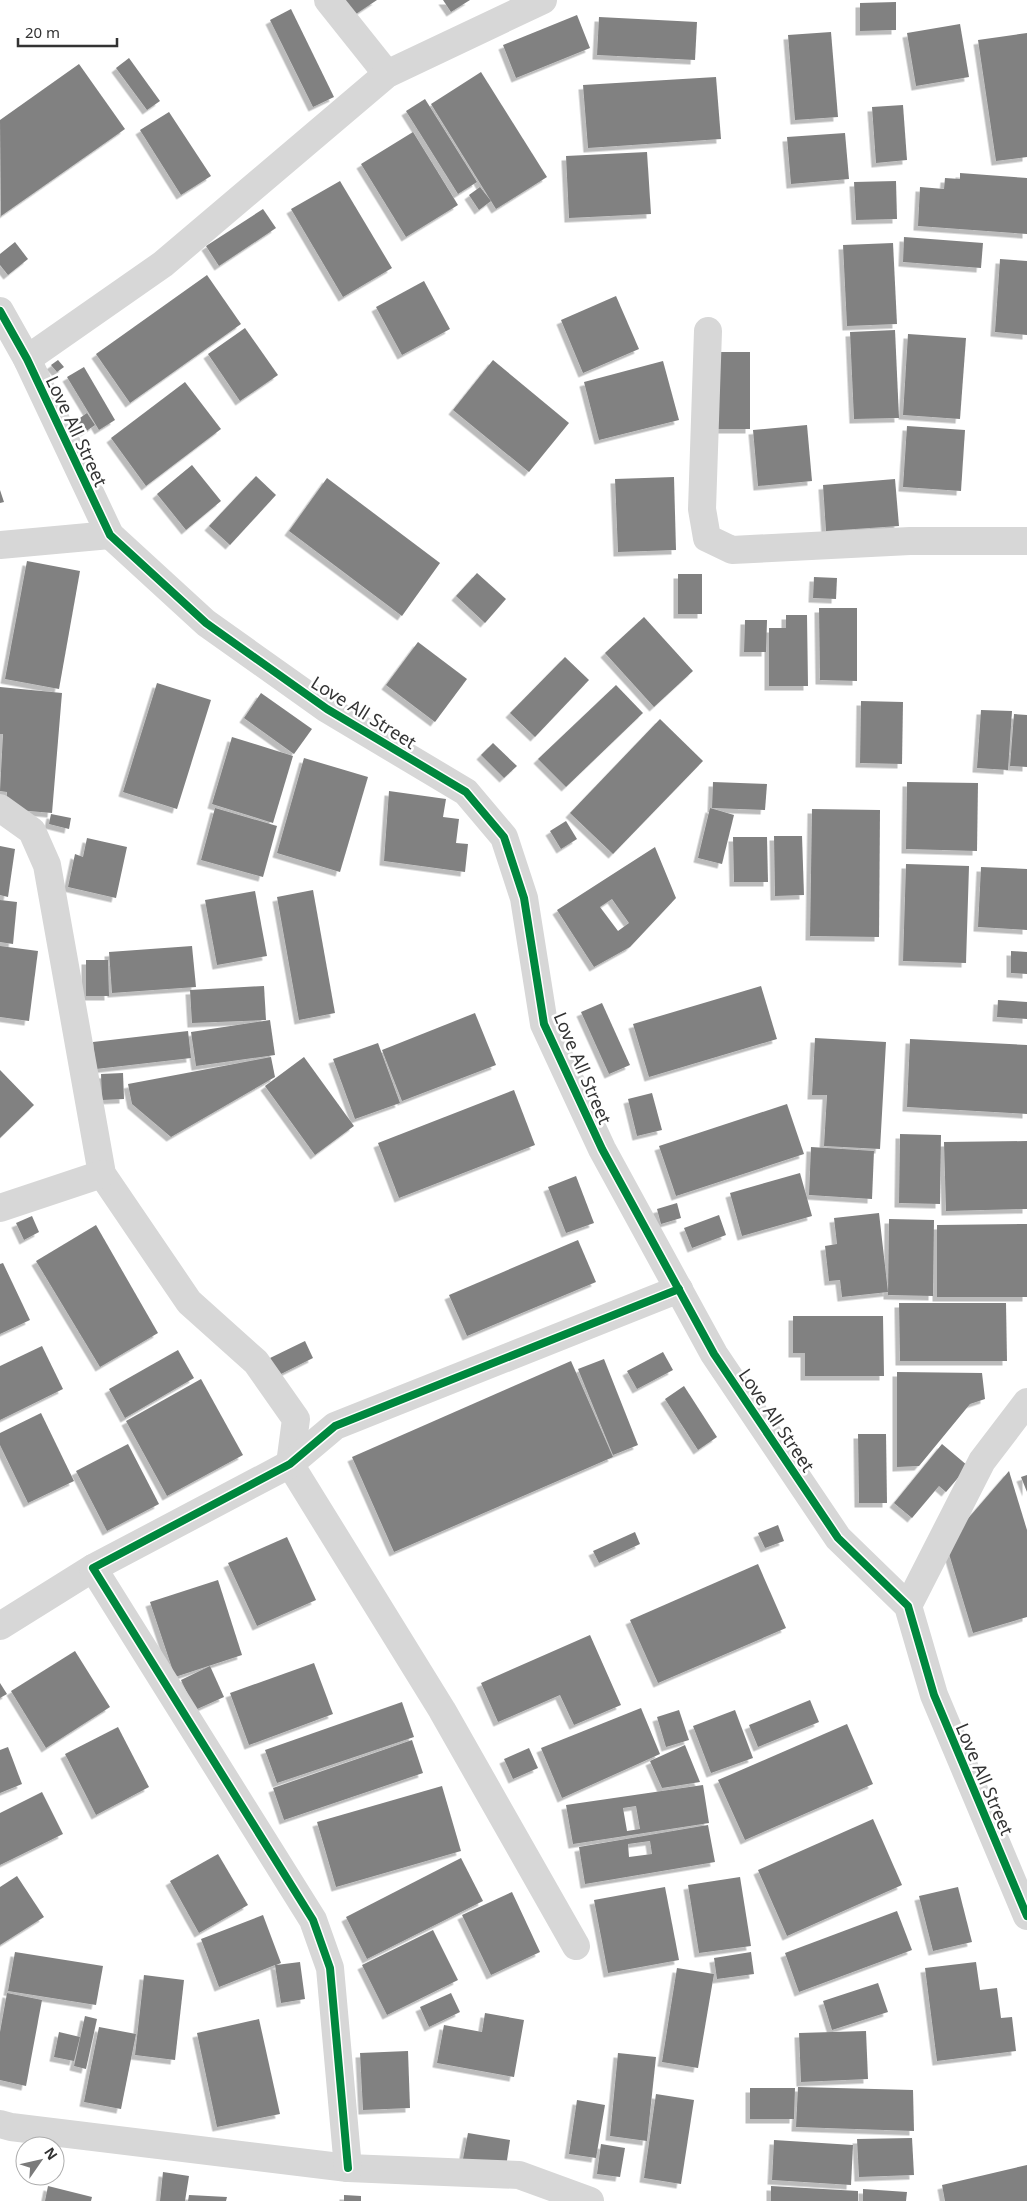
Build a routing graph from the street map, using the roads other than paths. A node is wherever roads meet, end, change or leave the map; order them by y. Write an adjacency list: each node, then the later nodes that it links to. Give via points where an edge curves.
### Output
1 (328, 0): 3 (street)
2 (542, 0): 3 (street)
3 (387, 74): 6 (street, via 163,264)
4 (0, 310): 6 (street, Love All Street)
5 (708, 332): 8 (street, via 702,509 708,538 732,550 910,541)
6 (26, 359): 7 (street, Love All Street)
7 (110, 535): 9 (street); 13 (street, Love All Street, via 206,623 327,709 466,792 504,837 524,898 544,1024 602,1149)
8 (1027, 541)
9 (0, 545)
10 (0, 808): 11 (street, via 32,832 47,865)
11 (102, 1174): 12 (street); 15 (street, via 188,1302 256,1362 296,1419)
12 (0, 1208)
13 (679, 1289): 15 (street, via 335,1426); 17 (street, Love All Street, via 714,1354 838,1538)
14 (1027, 1402): 17 (street, via 982,1461)
15 (290, 1464): 16 (street); 20 (street, via 442,1710)
16 (94, 1568): 18 (street); 22 (street, via 314,1920 330,1968)
17 (908, 1606): 19 (street, Love All Street, via 934,1695)
18 (0, 1626)
19 (1027, 1916)
20 (576, 1946)
21 (0, 2124): 22 (street, via 11,2128)
22 (348, 2168): 23 (street, via 519,2175)
23 (590, 2201)

